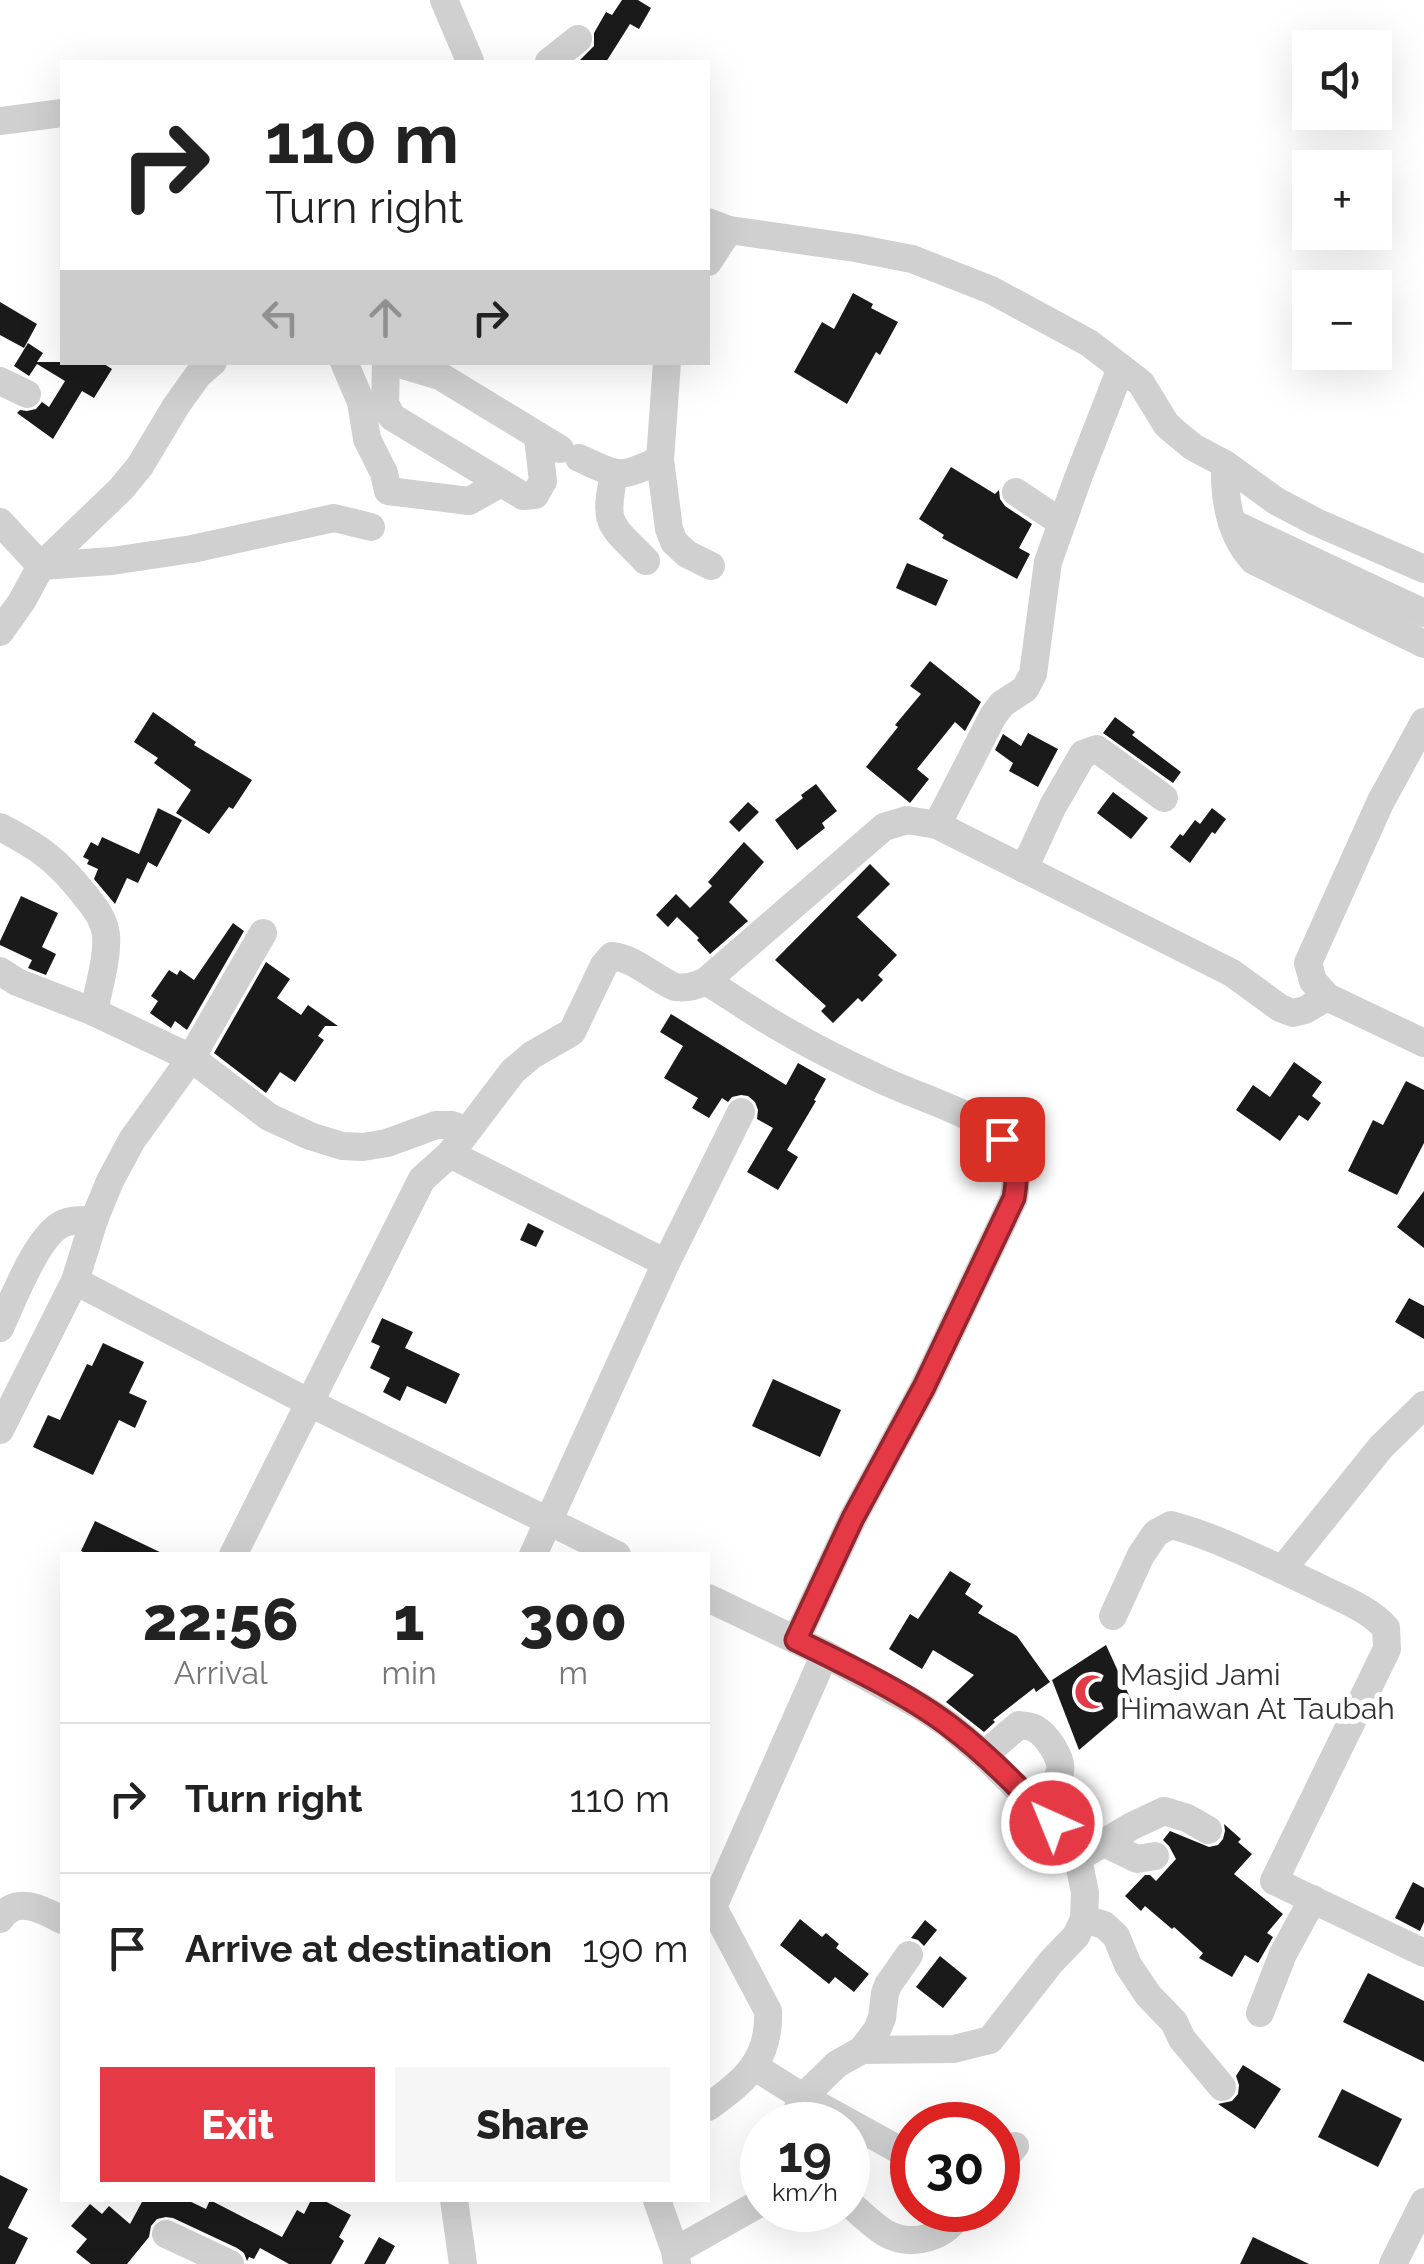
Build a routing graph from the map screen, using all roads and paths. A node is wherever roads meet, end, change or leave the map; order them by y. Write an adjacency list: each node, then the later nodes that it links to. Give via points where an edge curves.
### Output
1 (444, 0): 3 (street)
2 (578, 39): 4 (street)
3 (475, 60)
4 (552, 60)
5 (60, 113): 6 (street)
6 (0, 121)
7 (718, 226): 8 (street); 14 (street, via 912,259 1036,313)
8 (710, 255)
9 (210, 365): 29 (street, via 121,490)
10 (345, 365): 22 (street, via 388,491 469,501)
11 (389, 365): 22 (street, via 385,404 392,417)
12 (412, 365): 15 (street)
13 (668, 365): 19 (street)
14 (1121, 368): 20 (street, via 1141,383 1166,424); 25 (street)
15 (442, 369): 18 (street)
16 (0, 381): 17 (street)
17 (27, 394)
18 (559, 448): 21 (street); 22 (street, via 535,495 523,496)
19 (660, 460): 21 (street); 30 (street, via 674,542)
20 (1225, 464): 26 (street); 31 (street, via 1276,501)
21 (614, 474): 28 (street, via 611,523)
22 (500, 482)
23 (1016, 492): 25 (street)
24 (0, 522): 29 (street)
25 (1062, 522): 37 (street, via 1048,562 1033,674 993,716)
26 (1232, 524): 32 (street); 34 (street, via 1254,561)
27 (371, 526): 29 (street, via 334,518 192,550)
28 (646, 561)
29 (41, 566): 33 (street)
30 (711, 566)
31 (1424, 570)
32 (1424, 613)
33 (0, 632)
34 (1424, 644)
35 (1424, 722): 43 (street, via 1308,963)
36 (1164, 798): 39 (street, via 1096,749 1086,751)
37 (937, 825): 39 (street); 42 (street, via 907,820 884,827)
38 (0, 827): 44 (street, via 63,867 100,914 106,944)
39 (1024, 869): 43 (street, via 1232,973 1280,1008 1305,1010)
40 (263, 933): 46 (street)
41 (0, 971): 44 (street)
42 (706, 980): 48 (street, via 675,986 612,956 572,1032 522,1062); 64 (street, via 822,1052 981,1123 1016,1162 1014,1198)
43 (1327, 997): 45 (street)
44 (94, 1012): 46 (street)
45 (1424, 1043)
46 (192, 1058): 48 (street, via 269,1117 342,1146 387,1143 436,1125); 50 (street, via 132,1140)
47 (740, 1112): 51 (street)
48 (467, 1131): 49 (street)
49 (450, 1154): 51 (street); 54 (street, via 414,1190)
50 (94, 1220): 52 (street); 53 (street, via 60,1224 44,1239)
51 (666, 1263): 57 (street)
52 (75, 1281): 54 (street); 56 (street)
53 (0, 1328)
54 (310, 1402): 57 (street); 58 (street)
55 (1424, 1405): 61 (street)
56 (0, 1430)
57 (549, 1523): 59 (street); 60 (street)
58 (235, 1552)
59 (534, 1552)
60 (612, 1552)
61 (1282, 1570): 63 (street, via 1171,1525 1141,1555); 72 (street, via 1374,1614 1386,1628 1387,1649 1274,1881)
62 (710, 1599): 64 (street)
63 (1112, 1616)
64 (796, 1640): 65 (street)
65 (824, 1654): 66 (street, via 920,1706); 73 (street)
66 (984, 1754): 67 (street); 67 (street, via 1020,1725 1034,1727 1060,1762 1060,1772)
67 (1034, 1804): 71 (street)
68 (1208, 1830): 69 (street, via 1164,1812)
69 (1104, 1843): 70 (street, via 1137,1859); 71 (street)
70 (1156, 1856)
71 (1078, 1858): 76 (street)
72 (1313, 1899): 77 (street); 79 (street)
73 (710, 1909): 81 (street, via 768,2011 766,2046)
74 (0, 1919): 75 (street, via 20,1904)
75 (60, 1919)
76 (1084, 1920): 80 (street, via 990,2040 954,2049); 82 (street, via 1116,1936 1148,1995)
77 (1424, 1952)
78 (909, 1955): 80 (street, via 888,1985 882,2018)
79 (1260, 2013)
80 (862, 2050): 83 (street)
81 (755, 2067): 83 (street); 85 (street)
82 (1222, 2087)
83 (802, 2097): 84 (street); 86 (street)
84 (800, 2102)
85 (710, 2105)
86 (890, 2145)
87 (454, 2202): 96 (street)
88 (658, 2202): 94 (street)
89 (740, 2215): 94 (street)
90 (1421, 2216): 97 (street)
91 (870, 2220): 92 (street, via 888,2235 909,2239)
92 (943, 2232)
93 (166, 2234): 95 (street)
94 (676, 2257)
95 (230, 2264)
96 (462, 2264)
97 (1392, 2264)

